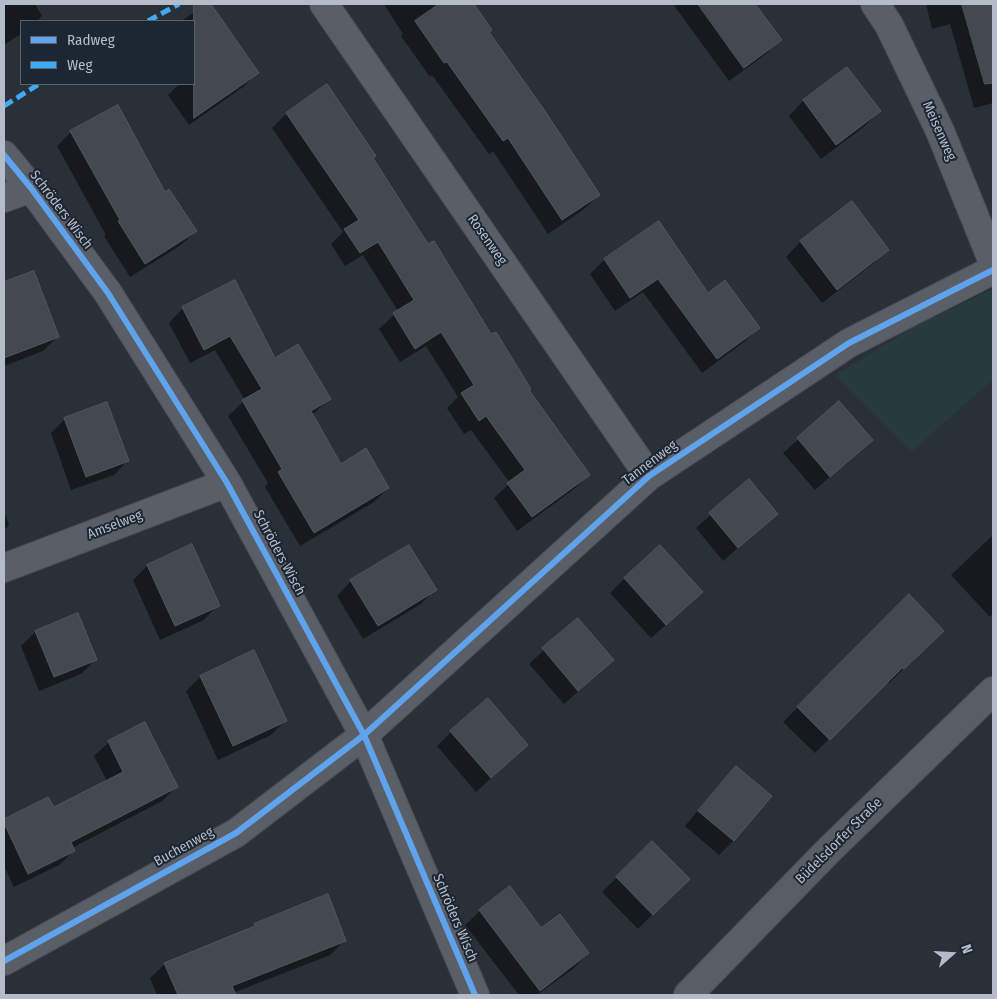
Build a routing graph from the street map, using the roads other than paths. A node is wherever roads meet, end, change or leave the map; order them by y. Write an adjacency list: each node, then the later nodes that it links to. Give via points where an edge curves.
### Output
1 (324, 4): 8 (street, Rosenweg)
2 (875, 4): 6 (street, Meisenweg, via 889,25 940,131)
3 (4, 155): 4 (street, Schröders Wisch)
4 (30, 188): 5 (street); 9 (street, Schröders Wisch, via 108,293)
5 (4, 198)
6 (993, 262)
7 (993, 270): 8 (street, Tannenweg, via 850,343)
8 (649, 476): 12 (street, Tannenweg)
9 (227, 483): 10 (street, Amselweg); 12 (street, Schröders Wisch)
10 (4, 568)
11 (993, 691): 15 (street, Büdelsdorfer Straße, via 828,851)
12 (364, 735): 13 (street, Buchenweg, via 236,833); 14 (street, Schröders Wisch)
13 (4, 961)
14 (475, 995)
15 (688, 995)

